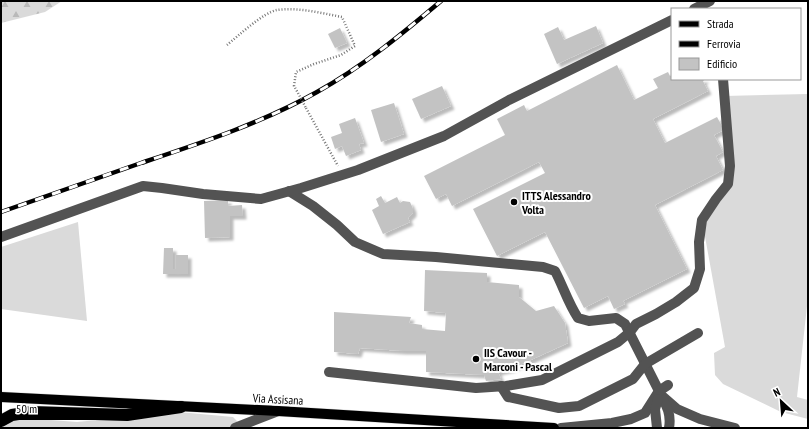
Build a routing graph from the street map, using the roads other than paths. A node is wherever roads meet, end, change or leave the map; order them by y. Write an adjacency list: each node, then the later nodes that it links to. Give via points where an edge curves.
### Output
1 (710, 1): 2 (street)
2 (696, 8)
3 (671, 20): 5 (street, via 509,100 444,136 358,170)
4 (723, 80): 7 (street, via 730,166 728,184 702,220 700,269 694,288 676,302 636,324)
5 (289, 191): 6 (street, via 261,198 143,186); 7 (street, via 313,206 355,242 383,254 544,266 554,270 578,318 589,321 616,318 626,324)
6 (1, 237)
7 (630, 332): 9 (street); 12 (street, via 618,342 542,380)
8 (698, 333): 9 (street)
9 (645, 364): 12 (street, via 633,379 579,406 559,408 508,397); 13 (street)
10 (329, 372): 12 (street, via 476,388)
11 (668, 385): 13 (street)
12 (501, 386)
13 (659, 391): 20 (street, via 646,413 631,419); 21 (street, via 655,409); 22 (street, via 670,414); 23 (street, via 677,409 700,419)
14 (1, 397): 15 (main road, Via Assisana)
15 (181, 407): 16 (main road, Via Assisana); 17 (highway, via 127,415 31,412 12,415)
16 (278, 411): 18 (street); 19 (main road, Via Assisana)
17 (1, 421)
18 (235, 428)
19 (554, 428)
20 (561, 428)
21 (657, 428)
22 (669, 428)
23 (735, 428)

